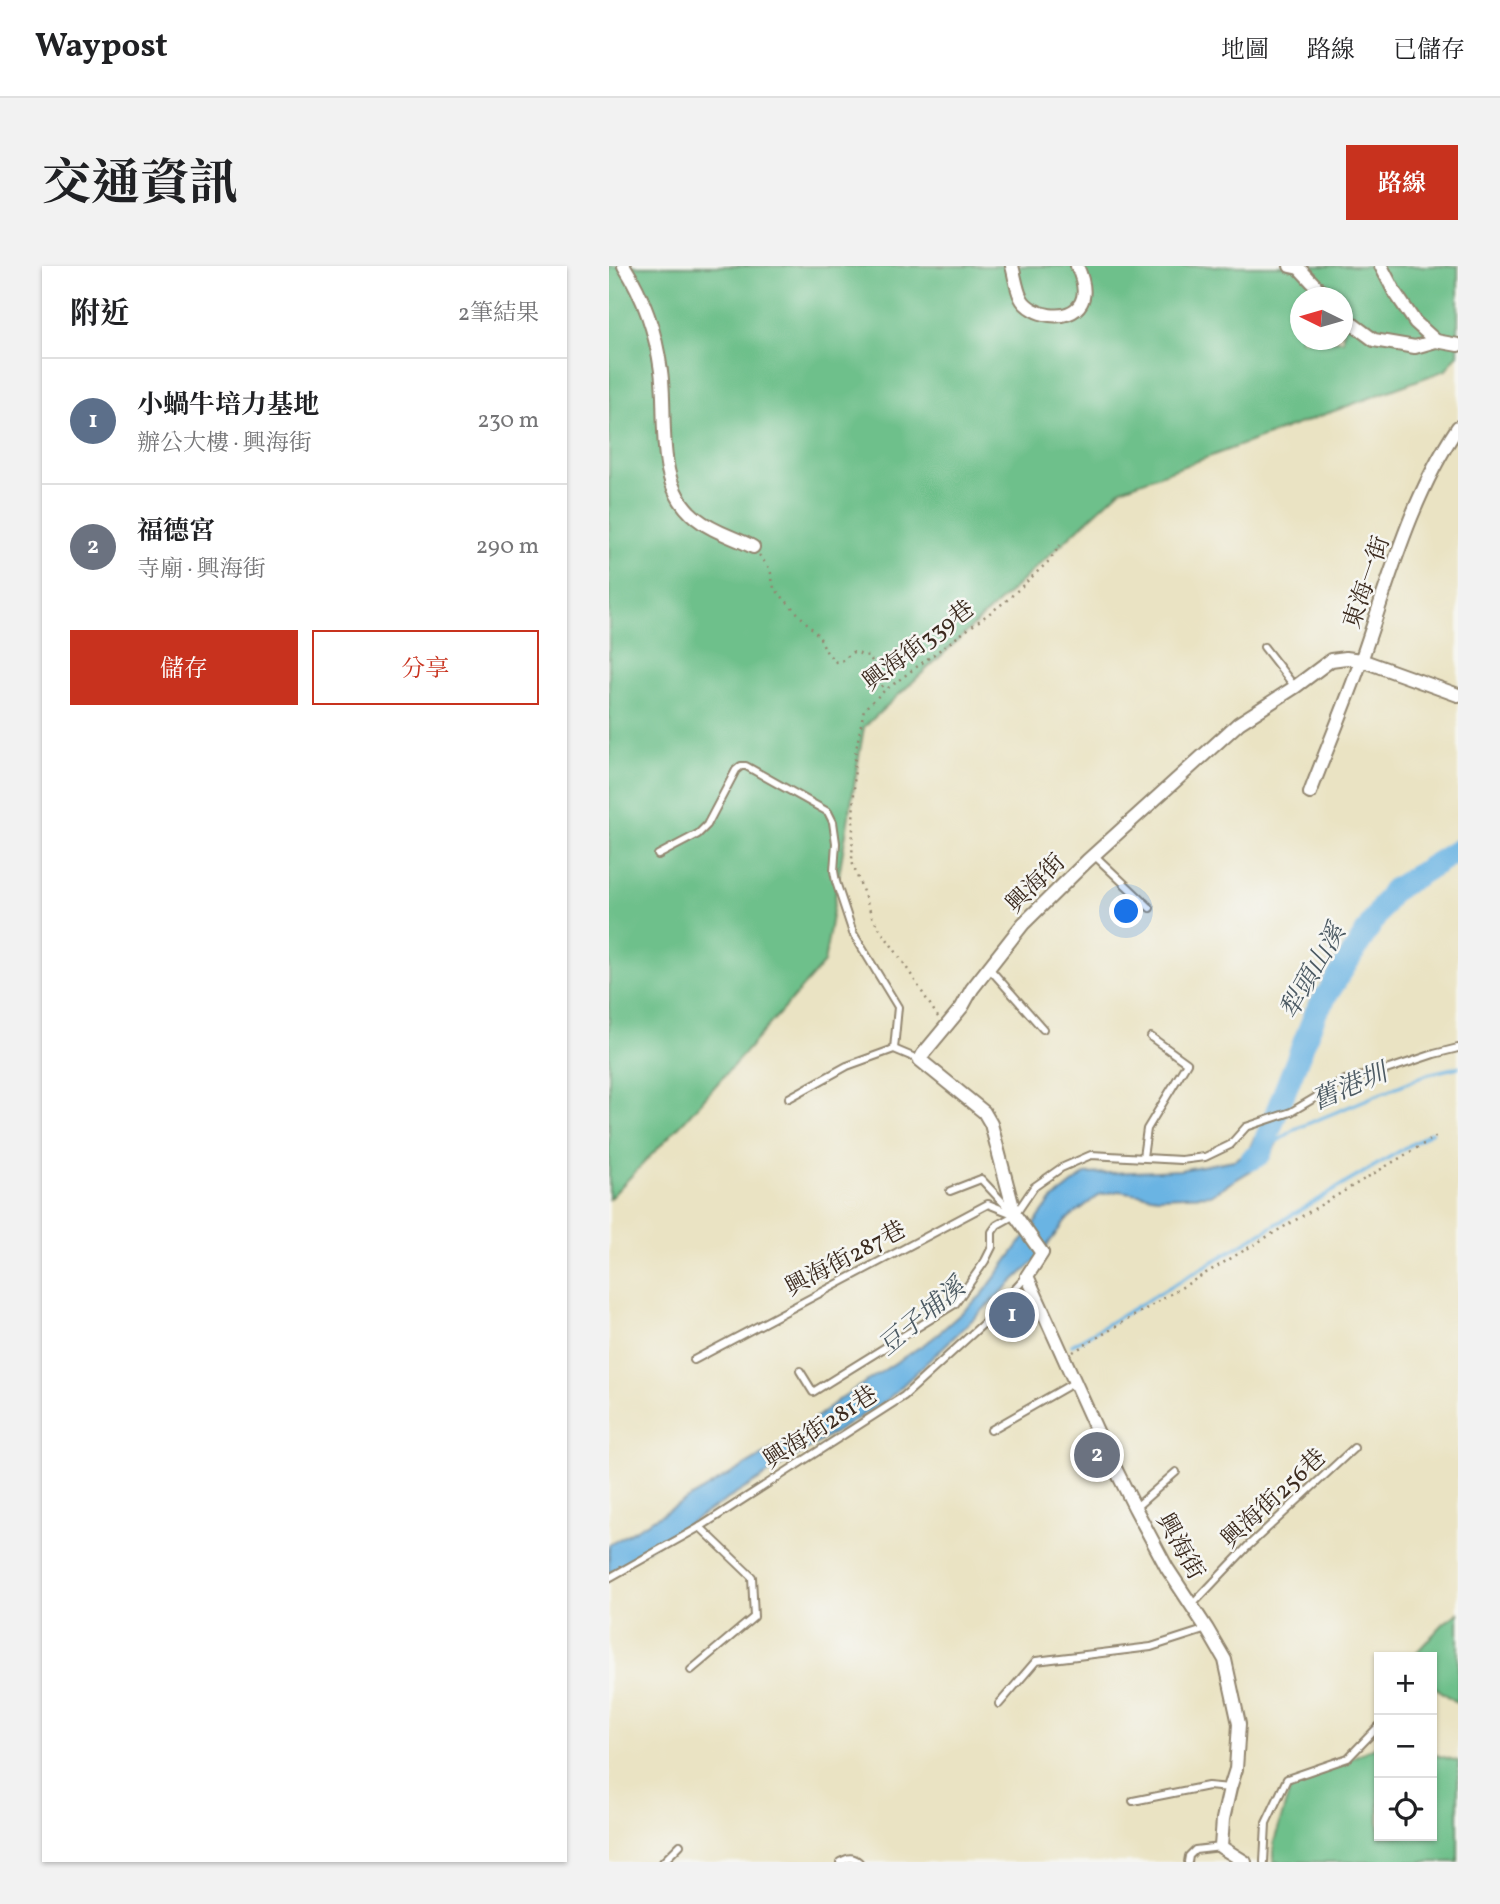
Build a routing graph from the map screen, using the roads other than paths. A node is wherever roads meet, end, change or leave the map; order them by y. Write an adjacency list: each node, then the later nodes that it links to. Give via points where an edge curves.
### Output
1 (624, 266): 11 (street, via 643,299 654,334 669,476 679,498 694,517)
2 (1012, 266): 3 (street, via 1021,300 1044,315 1060,315 1081,304 1084,291)
3 (1077, 266)
4 (1290, 266): 6 (street, via 1299,268)
5 (1381, 266): 8 (street, via 1415,323)
6 (1317, 287)
7 (1353, 325): 8 (street, via 1374,340 1415,347)
8 (1436, 341): 9 (street)
9 (1458, 345)
10 (1458, 427): 13 (street, 東海一街, via 1432,469)
11 (753, 547)
12 (1264, 647): 14 (lane)
13 (1361, 660): 14 (street, 興海街, via 1331,660); 15 (street, 東海一街); 16 (street)
14 (1295, 687): 17 (street, 興海街, via 1239,723)
15 (1458, 695)
16 (1310, 793)
17 (1094, 855): 19 (lane); 20 (street, 興海街, via 1023,924)
18 (658, 856): 24 (lane, via 698,835 741,766 828,812 836,843 836,882 853,933 898,1007)
19 (1150, 908)
20 (989, 968): 21 (lane); 25 (street, 興海街)
21 (1043, 1029)
22 (1151, 1037): 27 (lane, via 1187,1063 1147,1129)
23 (1458, 1048): 27 (lane, via 1345,1080 1291,1112 1247,1127 1230,1145 1205,1157)
24 (894, 1049): 25 (lane); 26 (lane, via 847,1066)
25 (920, 1060): 29 (street, via 984,1112)
26 (789, 1098)
27 (1143, 1157): 29 (lane, via 1091,1155 1061,1168 1034,1187)
28 (950, 1191): 29 (lane, via 981,1179)
29 (1015, 1215): 30 (street, via 1042,1253); 31 (lane, 興海街287巷, via 988,1204); 32 (lane, via 992,1232 992,1247 985,1261 955,1304 813,1392)
30 (1027, 1276): 33 (street, 興海街); 38 (lane, 興海街281巷, via 984,1323 904,1396)
31 (694, 1360)
32 (800, 1371)
33 (1076, 1382): 34 (lane); 37 (street, 興海街)
34 (992, 1430)
35 (1354, 1448): 40 (lane, 興海街256巷, via 1248,1546)
36 (1176, 1472): 37 (lane)
37 (1135, 1507): 40 (street, 興海街)
38 (700, 1527): 39 (lane, 興海街281巷); 42 (lane, via 752,1577 754,1617)
39 (609, 1578)
40 (1191, 1607): 41 (street, 興海街)
41 (1207, 1629): 43 (lane, via 1151,1647 1036,1661); 45 (street, 興海街, via 1225,1660 1239,1724)
42 (691, 1670)
43 (999, 1704)
44 (1374, 1731): 54 (lane, via 1348,1758 1287,1779 1266,1823)
45 (1230, 1788): 46 (lane, via 1208,1786); 48 (street, 興海街)
46 (1133, 1801)
47 (680, 1845): 49 (lane)
48 (1221, 1847): 52 (lane, via 1195,1850); 53 (street)
49 (663, 1862)
50 (840, 1862): 51 (lane, via 849,1857)
51 (859, 1862)
52 (1188, 1862)
53 (1245, 1862)
54 (1264, 1862)

